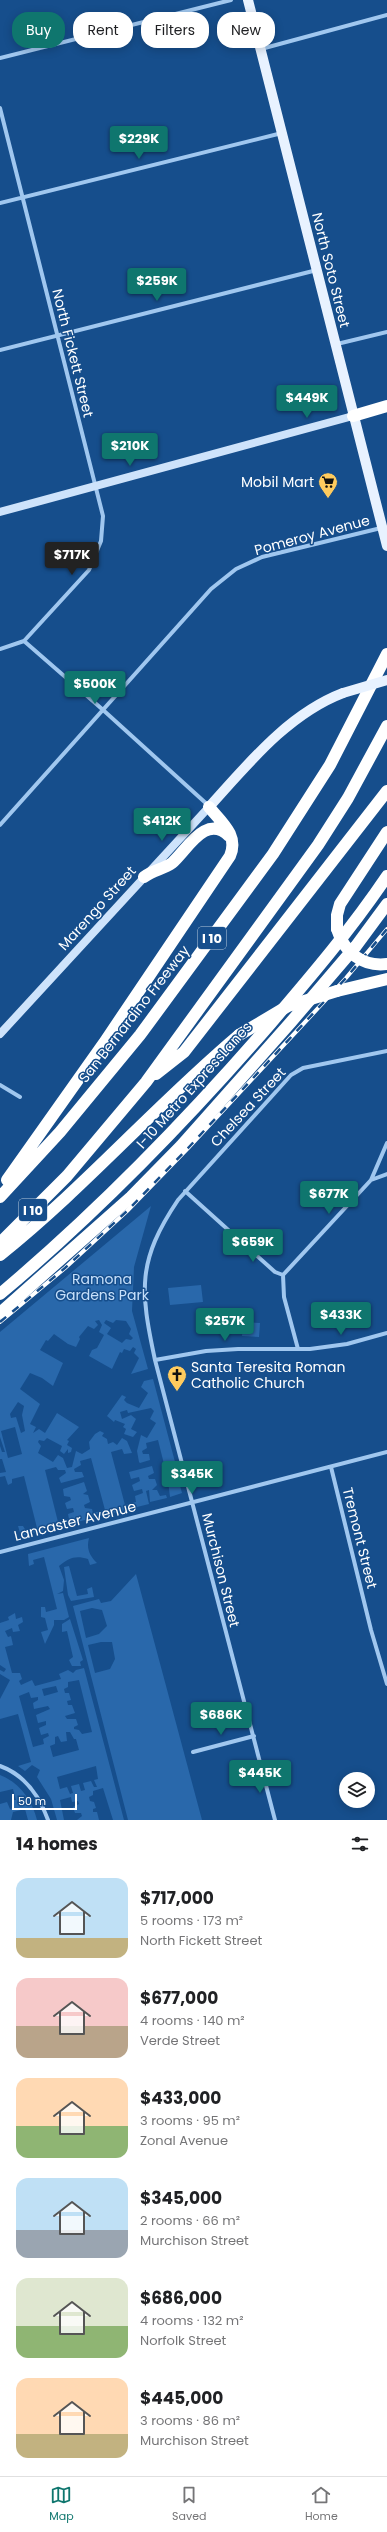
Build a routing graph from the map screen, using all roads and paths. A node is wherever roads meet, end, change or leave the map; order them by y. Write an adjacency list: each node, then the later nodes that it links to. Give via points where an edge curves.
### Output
1 (230, 0): 5 (street)
2 (248, 0): 4 (main road, North Soto Street)
3 (387, 15): 4 (street)
4 (261, 49): 7 (main road, North Soto Street)
5 (0, 58)
6 (0, 108): 8 (street, North Fickett Street)
7 (282, 133): 8 (street); 10 (main road, North Soto Street)
8 (23, 198): 9 (street); 12 (street, North Fickett Street)
9 (0, 204)
10 (317, 270): 12 (street); 13 (main road, North Soto Street)
11 (387, 332): 13 (street)
12 (58, 335): 14 (street); 17 (street, North Fickett Street)
13 (335, 345): 16 (main road, North Soto Street)
14 (0, 350)
15 (387, 406): 16 (highway)
16 (353, 416): 17 (street); 19 (main road, North Soto Street)
17 (95, 487): 18 (street); 21 (street, North Fickett Street, via 104,528 97,553 89,570)
18 (0, 512)
19 (382, 528): 20 (main road, North Soto Street); 25 (street, Pomeroy Avenue, via 262,557 236,569 211,589)
20 (387, 546)
21 (24, 641): 22 (street); 25 (street)
22 (0, 649)
23 (387, 654): 47 (highway, San Bernardino Freeway / I 10, via 330,765 273,854 130,1047 60,1132)
24 (387, 680): 28 (main road, Marengo Street, bridge, via 343,693 302,716 274,738)
25 (102, 709): 28 (street); 29 (street, Pomeroy Avenue)
26 (387, 726): 39 (highway, via 348,798 318,845)
27 (387, 791): 39 (highway, I 10, via 184,1052)
28 (209, 807): 31 (highway, via 229,831); 33 (street, Marengo Street)
29 (0, 824)
30 (387, 832): 35 (highway, bridge, via 340,904 337,915 337,929 343,944 355,957 369,964)
31 (234, 844): 33 (highway, via 229,835 221,830 205,830 172,863); 45 (highway, via 230,856 152,974)
32 (387, 876): 51 (highway, I-10 Metro ExpressLanes, via 321,964 171,1136 52,1250)
33 (144, 877): 37 (street, Marengo Street)
34 (387, 904): 52 (highway, via 356,946 181,1146 131,1197)
35 (387, 964)
36 (385, 979): 49 (highway, bridge, via 288,1006 239,1034 46,1218)
37 (0, 1034)
38 (387, 1051): 46 (street, Chelsea Street, via 303,1068 291,1075)
39 (146, 1082): 48 (highway, I 10, via 67,1176)
40 (0, 1085): 41 (street)
41 (20, 1097)
42 (387, 1143): 44 (street)
43 (387, 1174): 44 (street)
44 (371, 1180): 50 (street)
45 (0, 1191)
46 (185, 1191): 50 (street, via 275,1272); 55 (street, Murchison Street, via 166,1218 149,1255 144,1305)
47 (0, 1196)
48 (0, 1243)
49 (0, 1255)
50 (283, 1275): 54 (street, via 284,1297)
51 (0, 1294)
52 (0, 1313)
53 (387, 1333): 54 (street, via 348,1344)
54 (298, 1349): 55 (street, via 206,1351)
55 (155, 1360): 58 (street, Murchison Street)
56 (387, 1452): 57 (street, Lancaster Avenue)
57 (331, 1467): 58 (street, Lancaster Avenue); 60 (street, Tremont Street)
58 (193, 1502): 59 (street, Lancaster Avenue); 61 (street, Murchison Street)
59 (0, 1552)
60 (387, 1684)
61 (254, 1736): 62 (street); 65 (street, Murchison Street)
62 (193, 1752)
63 (0, 1766): 64 (street, via 18,1774 27,1783 43,1806)
64 (48, 1820)
65 (275, 1820)

